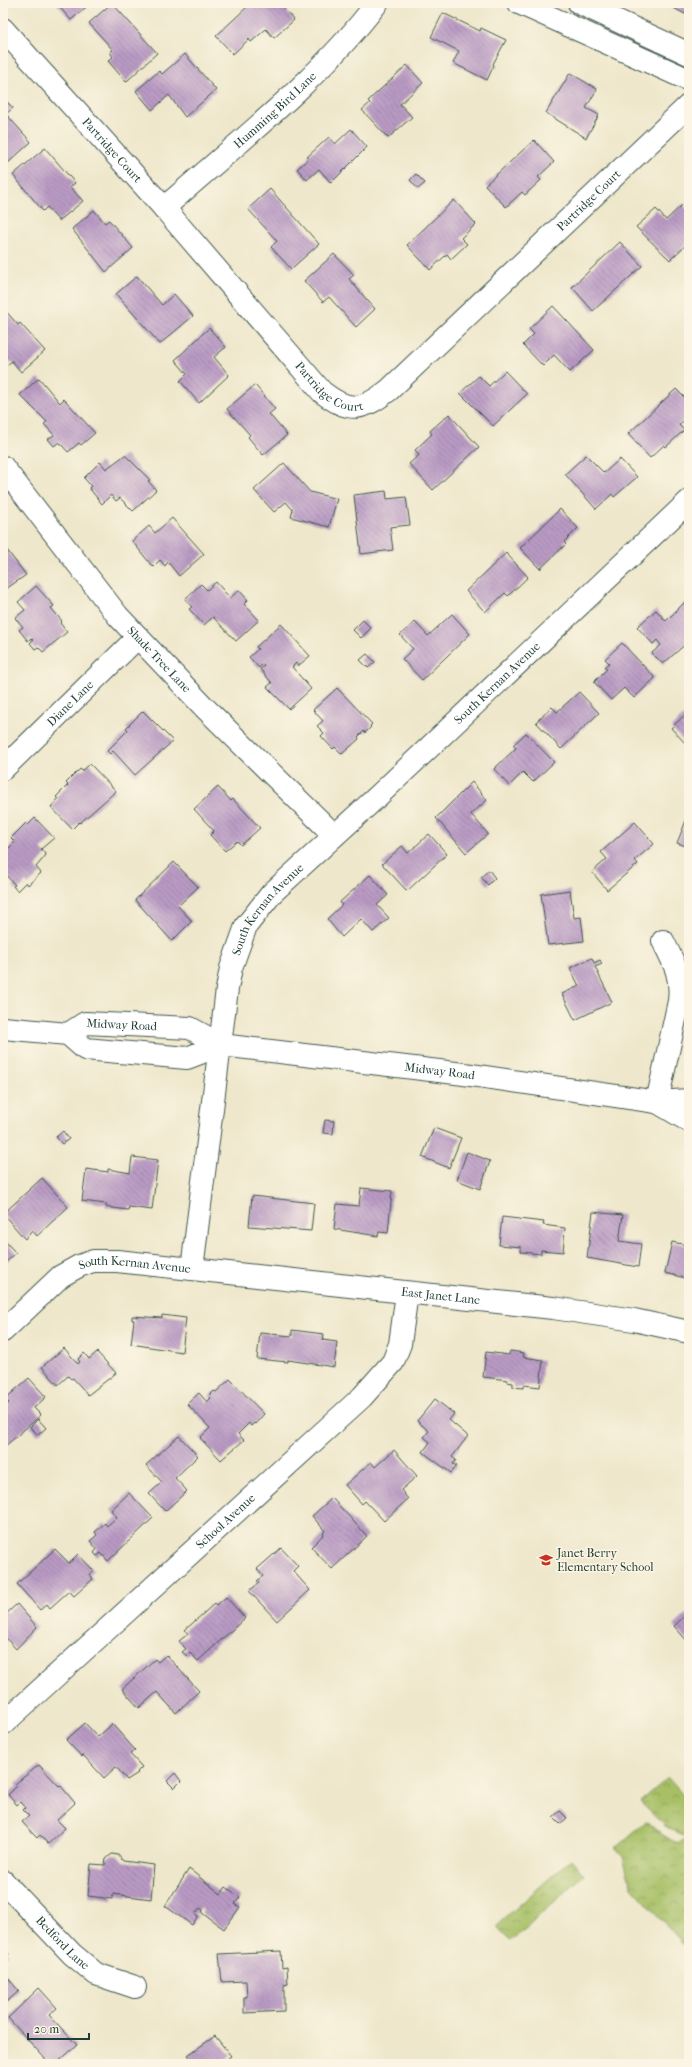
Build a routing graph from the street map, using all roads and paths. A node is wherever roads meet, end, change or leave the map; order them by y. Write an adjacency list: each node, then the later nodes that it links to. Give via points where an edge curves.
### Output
1 (376, 3): 8 (street, Humming Bird Lane, via 345,43 313,75)
2 (519, 3): 6 (street)
3 (579, 3): 5 (street)
4 (3, 29): 8 (street, Partridge Court)
5 (689, 54)
6 (689, 80)
7 (689, 105): 8 (street, Partridge Court, via 389,390 362,407 350,408 335,402 322,392)
8 (164, 208)
9 (3, 467): 11 (street, Shade Tree Lane, via 118,616)
10 (689, 501): 13 (street, South Kernan Avenue)
11 (138, 637): 12 (street, Diane Lane); 13 (street, Shade Tree Lane, via 205,708)
12 (3, 769)
13 (334, 835): 17 (street, South Kernan Avenue, via 272,893 246,926 231,968)
14 (663, 941): 19 (street, via 678,971 680,988)
15 (3, 1028): 16 (street)
16 (68, 1034): 17 (street, Midway Road, via 85,1023 190,1028); 17 (street, Midway Road, via 85,1048 187,1058)
17 (221, 1045): 19 (street, Midway Road, via 464,1074); 21 (street, South Kernan Avenue)
18 (689, 1100): 19 (street, Midway Road)
19 (657, 1102): 20 (street, Midway Road)
20 (689, 1121)
21 (192, 1269): 22 (street, East Janet Lane); 23 (street, South Kernan Avenue, via 93,1261 61,1276)
22 (407, 1293): 24 (street, East Janet Lane, via 553,1308 634,1320); 25 (street, School Avenue, via 400,1344 392,1362 362,1397)
23 (3, 1331)
24 (689, 1332)
25 (3, 1724)
26 (3, 1881): 27 (street, Bedford Lane, via 72,1954 96,1974)
27 (135, 1987)

